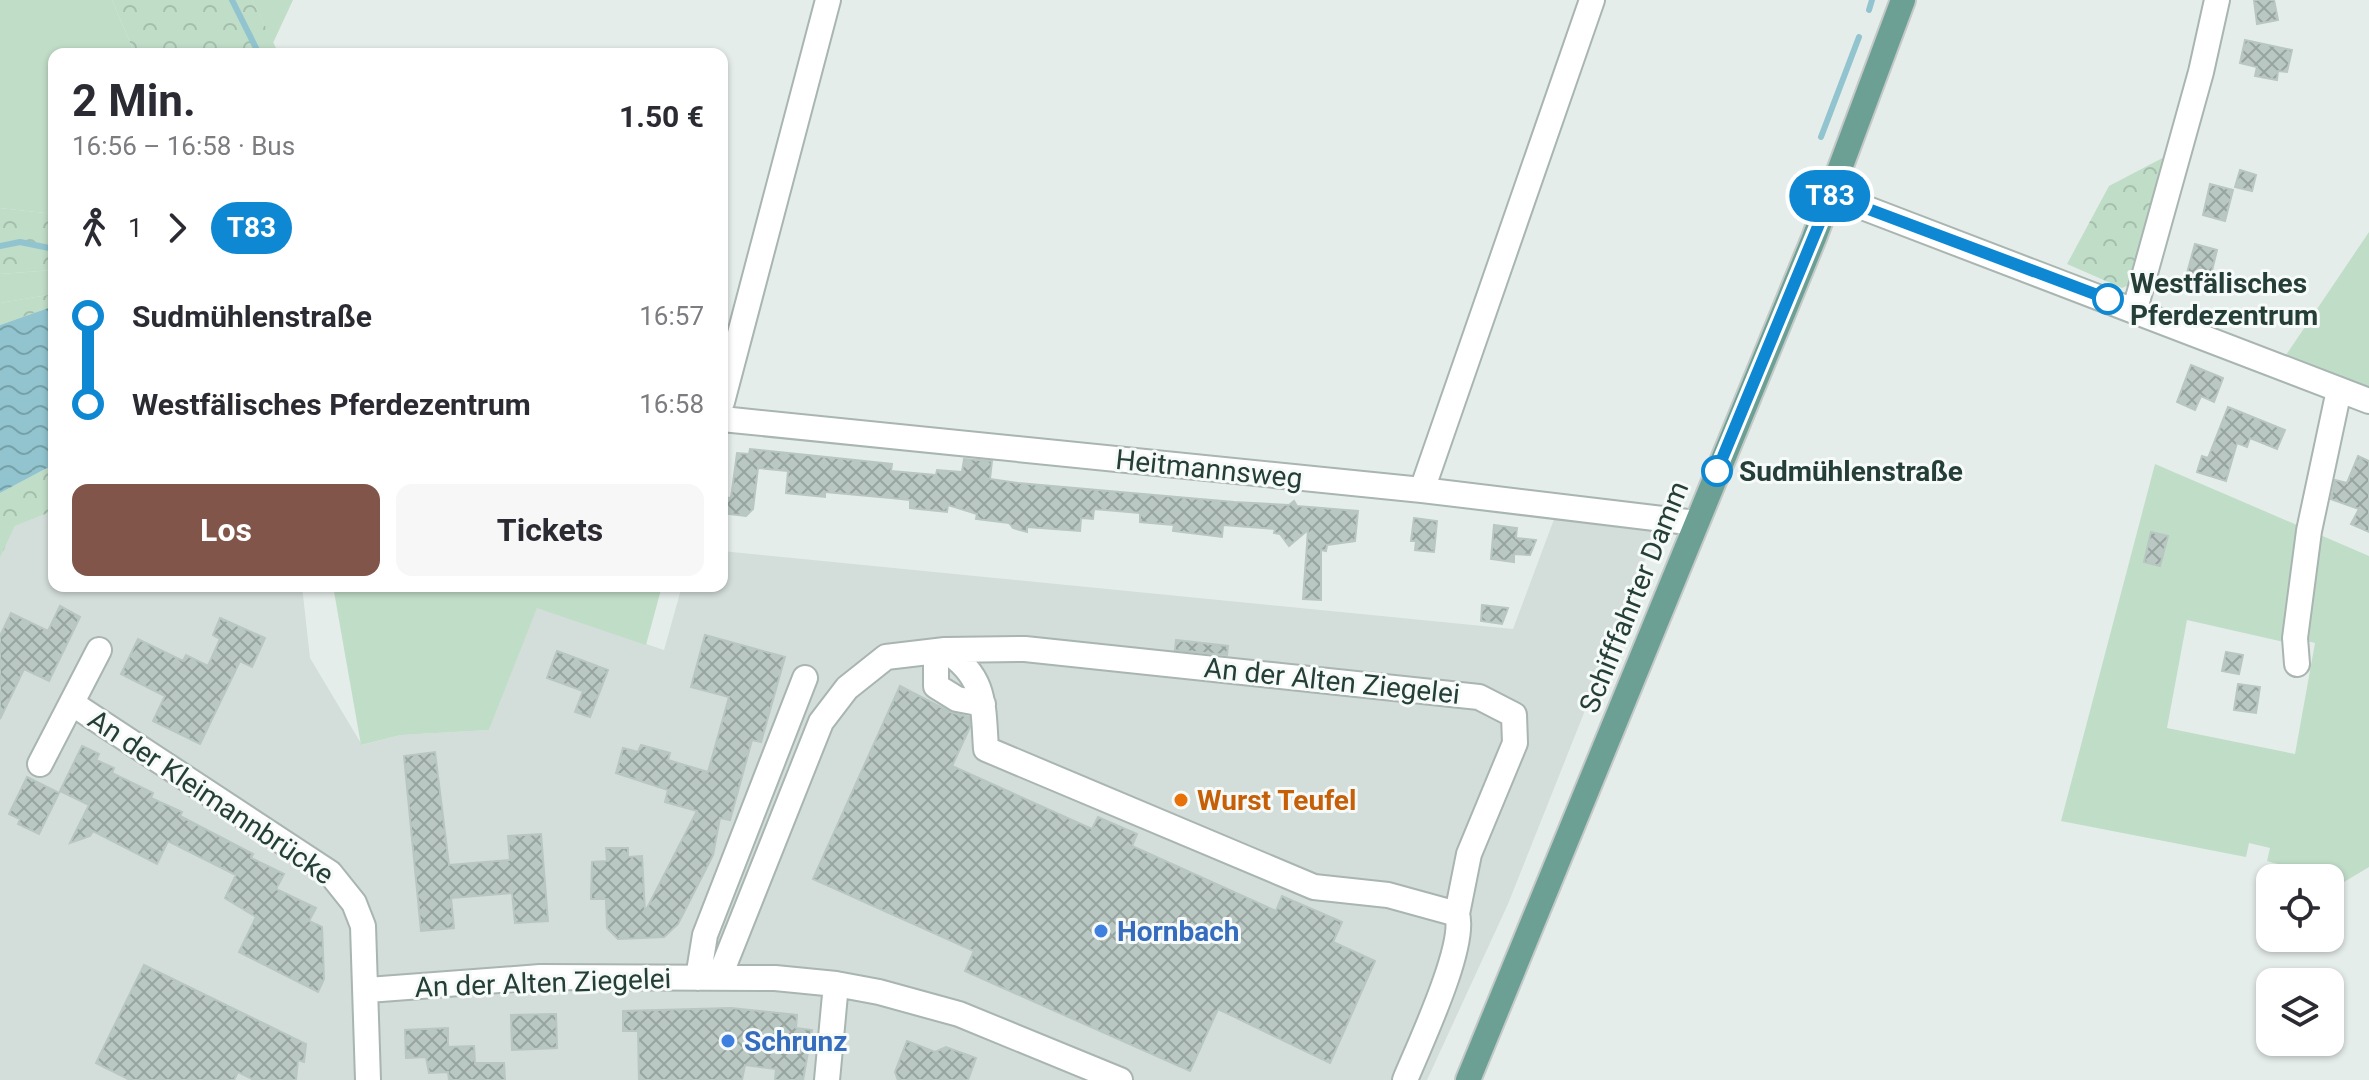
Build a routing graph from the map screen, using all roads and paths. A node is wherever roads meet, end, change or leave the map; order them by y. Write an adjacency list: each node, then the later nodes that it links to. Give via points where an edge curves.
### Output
1 (828, 0): 7 (street)
2 (1592, 0): 11 (street)
3 (1903, 0): 5 (main road, Schifffahrter Damm)
4 (2217, 0): 6 (street)
5 (1831, 195): 6 (street); 12 (main road, Schifffahrter Damm)
6 (2135, 309): 8 (street)
7 (728, 379)
8 (2339, 390): 9 (street); 15 (street, via 2309,531 2295,638)
9 (2369, 401)
10 (728, 420): 11 (street, Heitmannsweg)
11 (1422, 490): 12 (street, Heitmannsweg)
12 (1696, 523): 28 (main road, Schifffahrter Damm)
13 (99, 650): 17 (street, An der Kleimannbrücke)
14 (945, 650): 18 (street, via 969,666); 18 (street, via 936,662 936,686 957,699); 20 (street, An der Alten Ziegelei, via 1025,649 1479,697 1514,715 1515,743 1469,854); 21 (street, An der Alten Ziegelei, via 886,657 847,688 821,722)
15 (2297, 664)
16 (805, 678): 21 (street, via 705,935)
17 (73, 704): 19 (street, An der Kleimannbrücke); 23 (street, An der Kleimannbrücke, via 330,873 354,903 363,926)
18 (983, 704): 20 (street, via 986,749 1314,887 1388,895)
19 (40, 764)
20 (1457, 914): 27 (street, via 1460,923 1448,972)
21 (709, 978): 22 (street, An der Alten Ziegelei); 23 (street, An der Alten Ziegelei, via 540,977)
22 (836, 984): 25 (street); 26 (street, An der Alten Ziegelei, via 959,1014)
23 (368, 990): 24 (street, An der Kleimannbrücke)
24 (368, 1080)
25 (827, 1080)
26 (1120, 1080)
27 (1405, 1080)
28 (1468, 1080)

